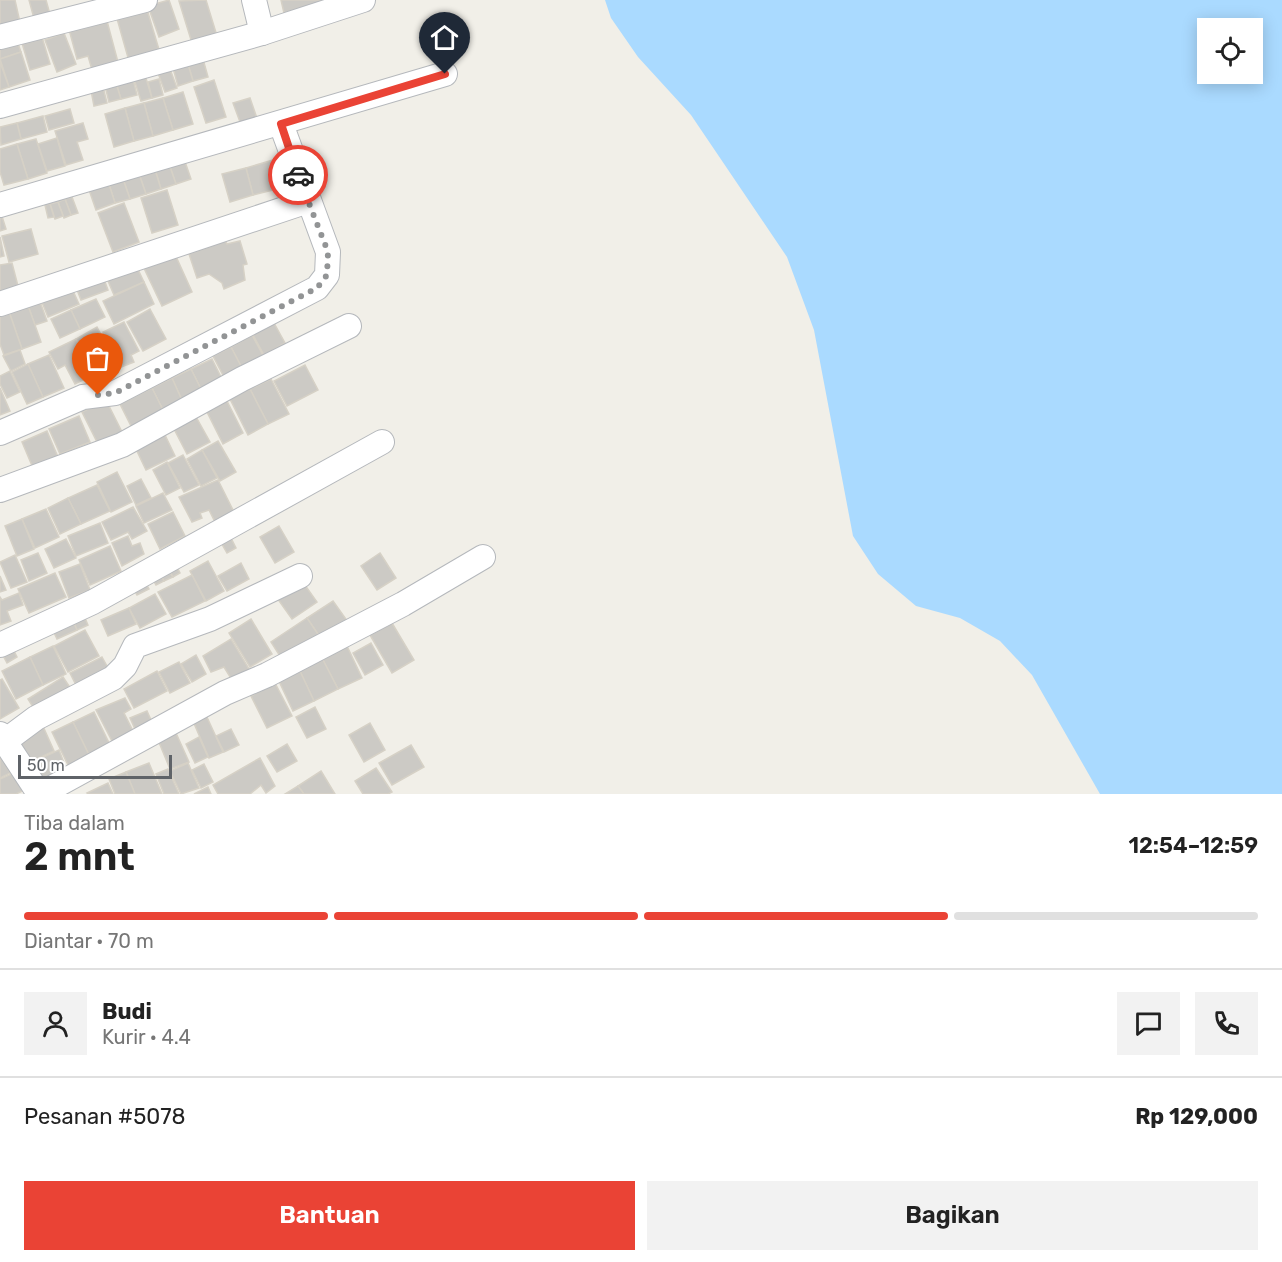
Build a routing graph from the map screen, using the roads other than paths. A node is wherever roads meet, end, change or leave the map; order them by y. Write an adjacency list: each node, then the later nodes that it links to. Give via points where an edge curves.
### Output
1 (145, 0): 5 (street)
2 (254, 0): 4 (street)
3 (363, 0): 4 (street)
4 (262, 33): 7 (street)
5 (0, 37)
6 (445, 74): 8 (street)
7 (0, 106)
8 (281, 124): 9 (street); 10 (street)
9 (308, 201): 11 (street); 13 (street, via 328,252 327,275 317,288 115,393 83,397)
10 (0, 205)
11 (0, 304)
12 (350, 326): 15 (street, via 122,445)
13 (0, 432)
14 (382, 442): 18 (street, via 93,602)
15 (0, 490)
16 (483, 557): 19 (street, via 402,604 225,693 48,790 36,789)
17 (300, 576): 19 (street, via 210,619 135,646 113,678)
18 (0, 645)
19 (3, 737)

